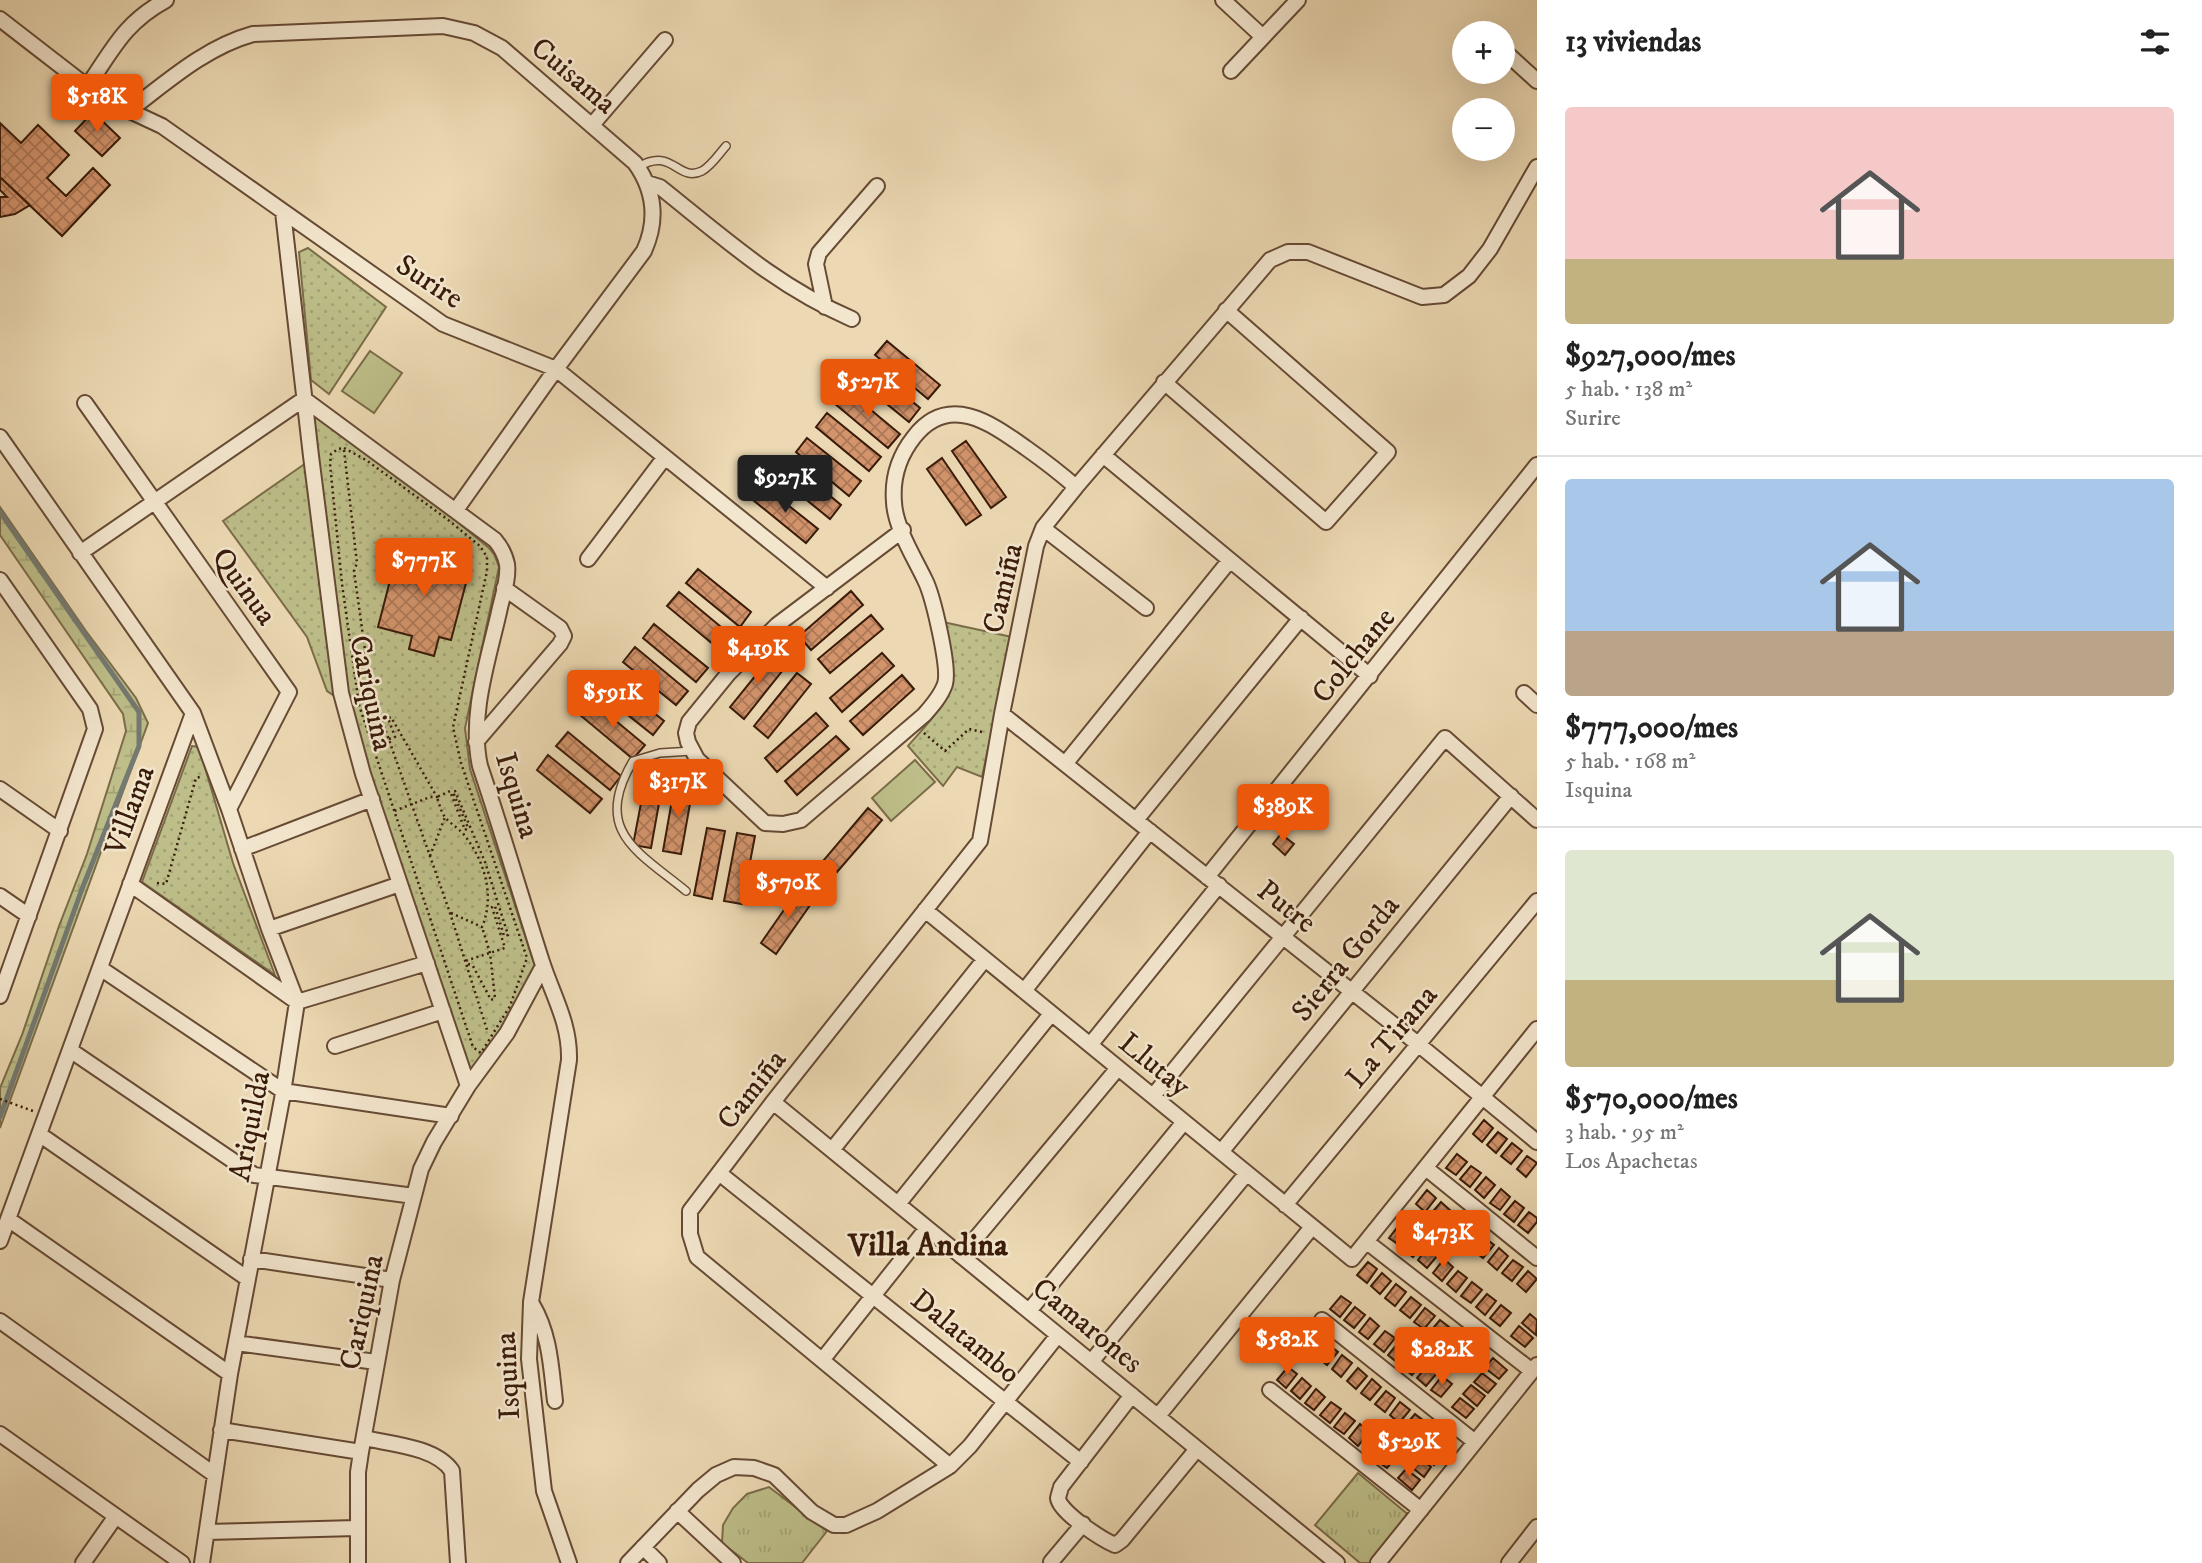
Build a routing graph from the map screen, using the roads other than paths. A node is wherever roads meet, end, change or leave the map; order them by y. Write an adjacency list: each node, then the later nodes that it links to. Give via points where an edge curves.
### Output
1 (166, 0): 10 (street, via 130,24)
2 (1223, 0): 5 (street)
3 (1298, 0): 5 (street)
4 (0, 19): 10 (street, Surire)
5 (1263, 37): 8 (street)
6 (665, 40): 12 (street)
7 (1515, 61): 9 (street)
8 (1231, 71)
9 (1537, 81)
10 (87, 86): 11 (street, Surire)
11 (130, 110): 12 (street, Cuisama, via 205,54 253,34 443,26 474,33 502,48); 18 (street, Surire, via 162,126)
12 (592, 125): 14 (street, Cuisama)
13 (726, 146): 14 (lane, via 697,173 660,159)
14 (638, 167): 16 (street, Cuisama)
15 (1537, 167): 20 (street, Camiña, via 1480,263 1444,295 1422,297 1298,251 1270,260)
16 (647, 183): 19 (street, via 660,187 772,277); 22 (street, Cuisama, via 653,217 644,251)
17 (877, 186): 19 (street, via 819,253 816,264)
18 (284, 212): 22 (street, Surire, via 443,324); 24 (street, Cariquina)
19 (825, 307): 21 (street)
20 (1226, 310): 23 (street, Camiña); 23 (street, via 1388,452 1326,523)
21 (852, 319)
22 (556, 369): 28 (street, Surire); 32 (street, Cuisama)
23 (1164, 382): 27 (street, Camiña)
24 (304, 399): 31 (street); 32 (street, Isquina); 53 (street, Cariquina, via 341,693)
25 (85, 403): 31 (street, Quinua)
26 (0, 437): 35 (street)
27 (1104, 455): 30 (street, Camiña); 37 (street)
28 (665, 457): 36 (street); 40 (street, Surire)
29 (1537, 465): 43 (street, Colchane)
30 (1076, 487): 33 (street, Camiña); 34 (street, via 988,421 965,415 943,417 916,434 897,468 894,505)
31 (154, 504): 35 (street); 54 (street, Quinua, via 289,692)
32 (456, 510): 39 (street, Isquina, via 501,548 507,564)
33 (1043, 528): 41 (street); 47 (street, Camiña, via 1035,547)
34 (902, 530): 40 (street); 49 (street, via 927,583 946,665 946,682 924,715 801,820 783,824 765,823)
35 (80, 553): 46 (street)
36 (588, 559)
37 (1230, 560): 42 (street); 50 (street)
38 (0, 580): 57 (street, Villama, via 95,720 94,737)
39 (504, 588): 48 (street, Isquina); 48 (street, via 565,636)
40 (827, 588): 49 (street, via 777,625 728,674 689,722 686,733)
41 (1146, 608)
42 (1301, 618): 43 (street); 55 (street)
43 (1370, 676): 60 (street, Colchane)
44 (1524, 694): 45 (street)
45 (1537, 705)
46 (192, 713): 54 (street, Ariquilda); 62 (street, Villama)
47 (1002, 714): 50 (street, Putre); 66 (street, Camiña, via 980,841)
48 (476, 742): 72 (street, Isquina)
49 (692, 751): 63 (lane, via 633,761 623,779 617,822 630,845)
50 (1065, 764): 55 (street, Putre)
51 (0, 789): 57 (street)
52 (1511, 796): 56 (street); 69 (street, via 1445,738); 75 (street, Sierra Gorda)
53 (372, 799): 59 (street); 61 (street, Cariquina)
54 (229, 809): 59 (street, Ariquilda)
55 (1136, 820): 58 (street, Putre)
56 (1537, 820)
57 (60, 831): 67 (street, Villama)
58 (1150, 831): 60 (street, Putre); 74 (street)
59 (243, 849): 68 (street, Ariquilda)
60 (1213, 881): 69 (street, Putre); 82 (street, Colchane)
61 (400, 884): 68 (street); 71 (street, Cariquina)
62 (133, 886): 73 (street, Villama); 77 (street)
63 (686, 891)
64 (0, 896): 67 (street)
65 (1537, 901): 81 (street, La Tirana)
66 (925, 910): 70 (street, Llutay); 90 (street, Camiña)
67 (29, 916): 76 (street, Villama)
68 (269, 929): 77 (street, Ariquilda)
69 (1283, 937): 75 (street, Putre); 88 (street)
70 (985, 960): 74 (street, Llutay); 95 (street)
71 (427, 963): 77 (street); 78 (street, Cariquina)
72 (544, 966): 86 (street, Cariquina, via 507,1033); 115 (street, Isquina, via 565,1019 569,1047)
73 (100, 968): 84 (street, Villama); 87 (street)
74 (1024, 991): 79 (street, Llutay)
75 (1352, 991): 81 (street, Putre); 96 (street, Sierra Gorda)
76 (0, 996)
77 (297, 1002): 87 (street, Ariquilda)
78 (443, 1010): 83 (street); 86 (street, Cariquina)
79 (1051, 1014): 82 (street, Llutay); 102 (street)
80 (1537, 1030): 89 (street)
81 (1418, 1044): 89 (street, Putre); 103 (street, La Tirana)
82 (1090, 1045): 85 (street, Llutay)
83 (335, 1046)
84 (70, 1050): 93 (street, Villama); 100 (street, via 237,1164)
85 (1118, 1068): 88 (street, Llutay); 109 (street)
86 (468, 1086): 91 (street, Cariquina)
87 (283, 1091): 91 (street); 100 (street, Ariquilda)
88 (1153, 1096): 92 (street, Llutay)
89 (1482, 1098): 94 (street, Putre); 97 (street)
90 (773, 1102): 95 (street, Camarones); 98 (street, Camiña)
91 (451, 1116): 101 (street, Cariquina, via 434,1142)
92 (1184, 1122): 96 (street, Llutay); 116 (street)
93 (39, 1134): 104 (street, Villama); 112 (street)
94 (1537, 1142)
95 (832, 1150): 102 (street, Camarones)
96 (1221, 1152): 99 (street, Llutay)
97 (1427, 1169): 108 (street); 110 (street)
98 (719, 1173): 114 (street, Dalatambo); 121 (street, Camiña, via 690,1211 697,1257)
99 (1247, 1174): 103 (street, Llutay); 123 (street)
100 (265, 1178): 101 (street); 111 (street, Ariquilda)
101 (414, 1196): 113 (street, Cariquina)
102 (898, 1205): 106 (street, Camarones)
103 (1285, 1205): 105 (street, Llutay)
104 (8, 1219): 107 (street, Villama); 125 (street)
105 (1312, 1227): 108 (street, Llutay, via 1352,1259); 130 (street)
106 (928, 1228): 109 (street, Camarones); 114 (street)
107 (0, 1241)
108 (1367, 1242): 124 (street)
109 (961, 1256): 116 (street, Camarones)
110 (1537, 1258)
111 (251, 1259): 112 (street, Ariquilda); 113 (street)
112 (248, 1279): 120 (street, Ariquilda)
113 (392, 1280): 122 (street, Cariquina)
114 (874, 1295): 121 (street); 129 (street, Dalatambo)
115 (531, 1302): 128 (street, via 549,1346); 153 (street, Isquina, via 529,1359 542,1480)
116 (1029, 1311): 119 (street, Camarones)
117 (1322, 1320): 133 (street)
118 (0, 1321): 138 (street)
119 (1058, 1335): 123 (street, Camarones); 129 (street)
120 (236, 1343): 122 (street); 125 (street, Ariquilda)
121 (823, 1359): 137 (street)
122 (376, 1362): 134 (street, Cariquina)
123 (1091, 1362): 127 (street, Camarones)
124 (1534, 1368): 133 (street)
125 (230, 1374): 131 (street, Ariquilda)
126 (1270, 1390): 139 (street)
127 (1132, 1395): 130 (street, Camarones); 136 (street)
128 (555, 1401)
129 (1006, 1402): 136 (street, Dalatambo); 137 (street)
130 (1158, 1416): 135 (street, Camarones)
131 (221, 1430): 134 (street); 138 (street, Ariquilda)
132 (0, 1434): 141 (street)
133 (1475, 1442): 139 (street)
134 (362, 1445): 144 (street, Cariquina); 152 (street, via 431,1454 448,1466)
135 (1198, 1449): 142 (street, via 1122,1541 1115,1545 1105,1541); 157 (street, Camarones)
136 (1081, 1462): 142 (street, via 1058,1498 1062,1508)
137 (950, 1466): 140 (street, via 846,1525 834,1525 774,1475 754,1468 734,1467 716,1475)
138 (215, 1475): 145 (street, Ariquilda)
139 (1421, 1510): 158 (street)
140 (677, 1511): 146 (street); 156 (street)
141 (116, 1516): 148 (street); 149 (street)
142 (1083, 1524): 147 (street)
143 (1537, 1527): 159 (street)
144 (356, 1528): 145 (street); 151 (street, Cariquina)
145 (207, 1532): 150 (street, Ariquilda)
146 (643, 1547): 154 (street); 155 (street)
147 (1051, 1562)
148 (83, 1563)
149 (182, 1563)
150 (202, 1563)
151 (358, 1563)
152 (458, 1563)
153 (569, 1563)
154 (628, 1563)
155 (659, 1563)
156 (733, 1563)
157 (1337, 1563)
158 (1378, 1563)
159 (1509, 1563)

